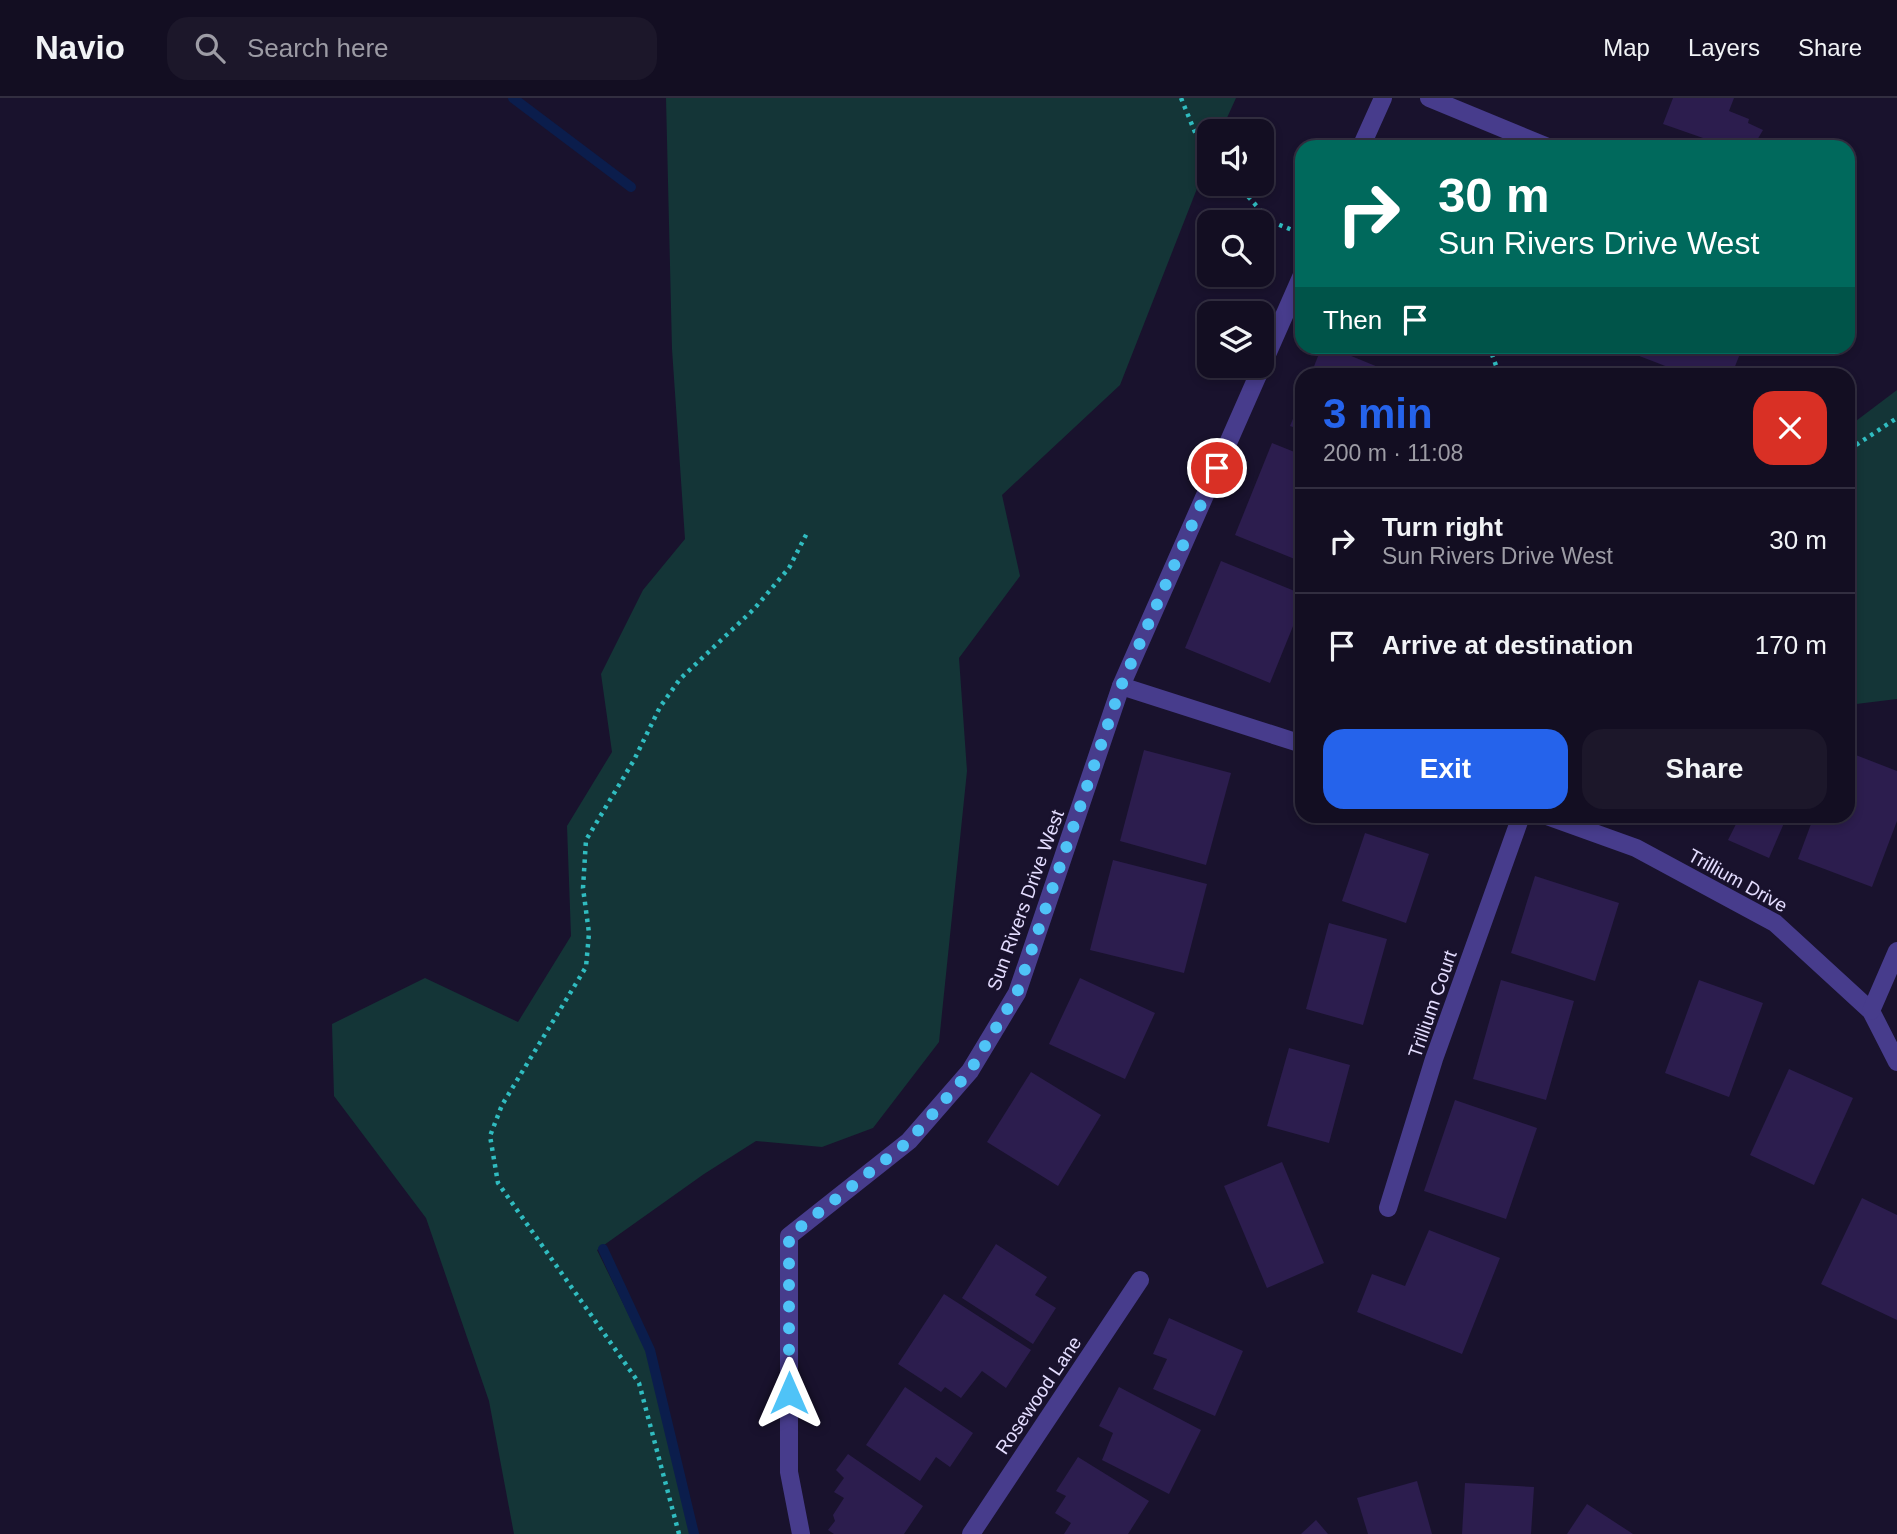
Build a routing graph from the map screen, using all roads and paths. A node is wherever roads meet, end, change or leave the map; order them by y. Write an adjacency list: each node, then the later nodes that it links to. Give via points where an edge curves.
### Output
1 (1181, 98): 4 (path)
2 (1383, 98): 5 (street)
3 (1429, 98): 6 (street)
4 (1197, 137)
5 (1364, 140)
6 (1531, 140)
7 (1248, 196): 8 (path, via 1270,221)
8 (1295, 231)
9 (1295, 291): 13 (street, Sun Rivers Drive West)
10 (1897, 418): 11 (path)
11 (1855, 445)
12 (807, 533): 22 (path, via 789,568 754,609 680,679 660,706 586,840 586,967 502,1105 491,1136 498,1183 639,1383)
13 (1121, 686): 14 (street); 23 (street, Sun Rivers Drive West, via 1017,993 977,1060 909,1141 789,1236 789,1472)
14 (1295, 742)
15 (1518, 823): 20 (street, Trillium Court, via 1434,1059)
16 (1566, 823): 18 (street, Trillium Drive, via 1636,848 1775,923)
17 (1897, 951): 18 (street)
18 (1871, 1010): 19 (street, Trillium Drive)
19 (1897, 1062)
20 (1388, 1208)
21 (1140, 1280): 24 (street, Rosewood Lane)
22 (679, 1534)
23 (801, 1534)
24 (971, 1534)

